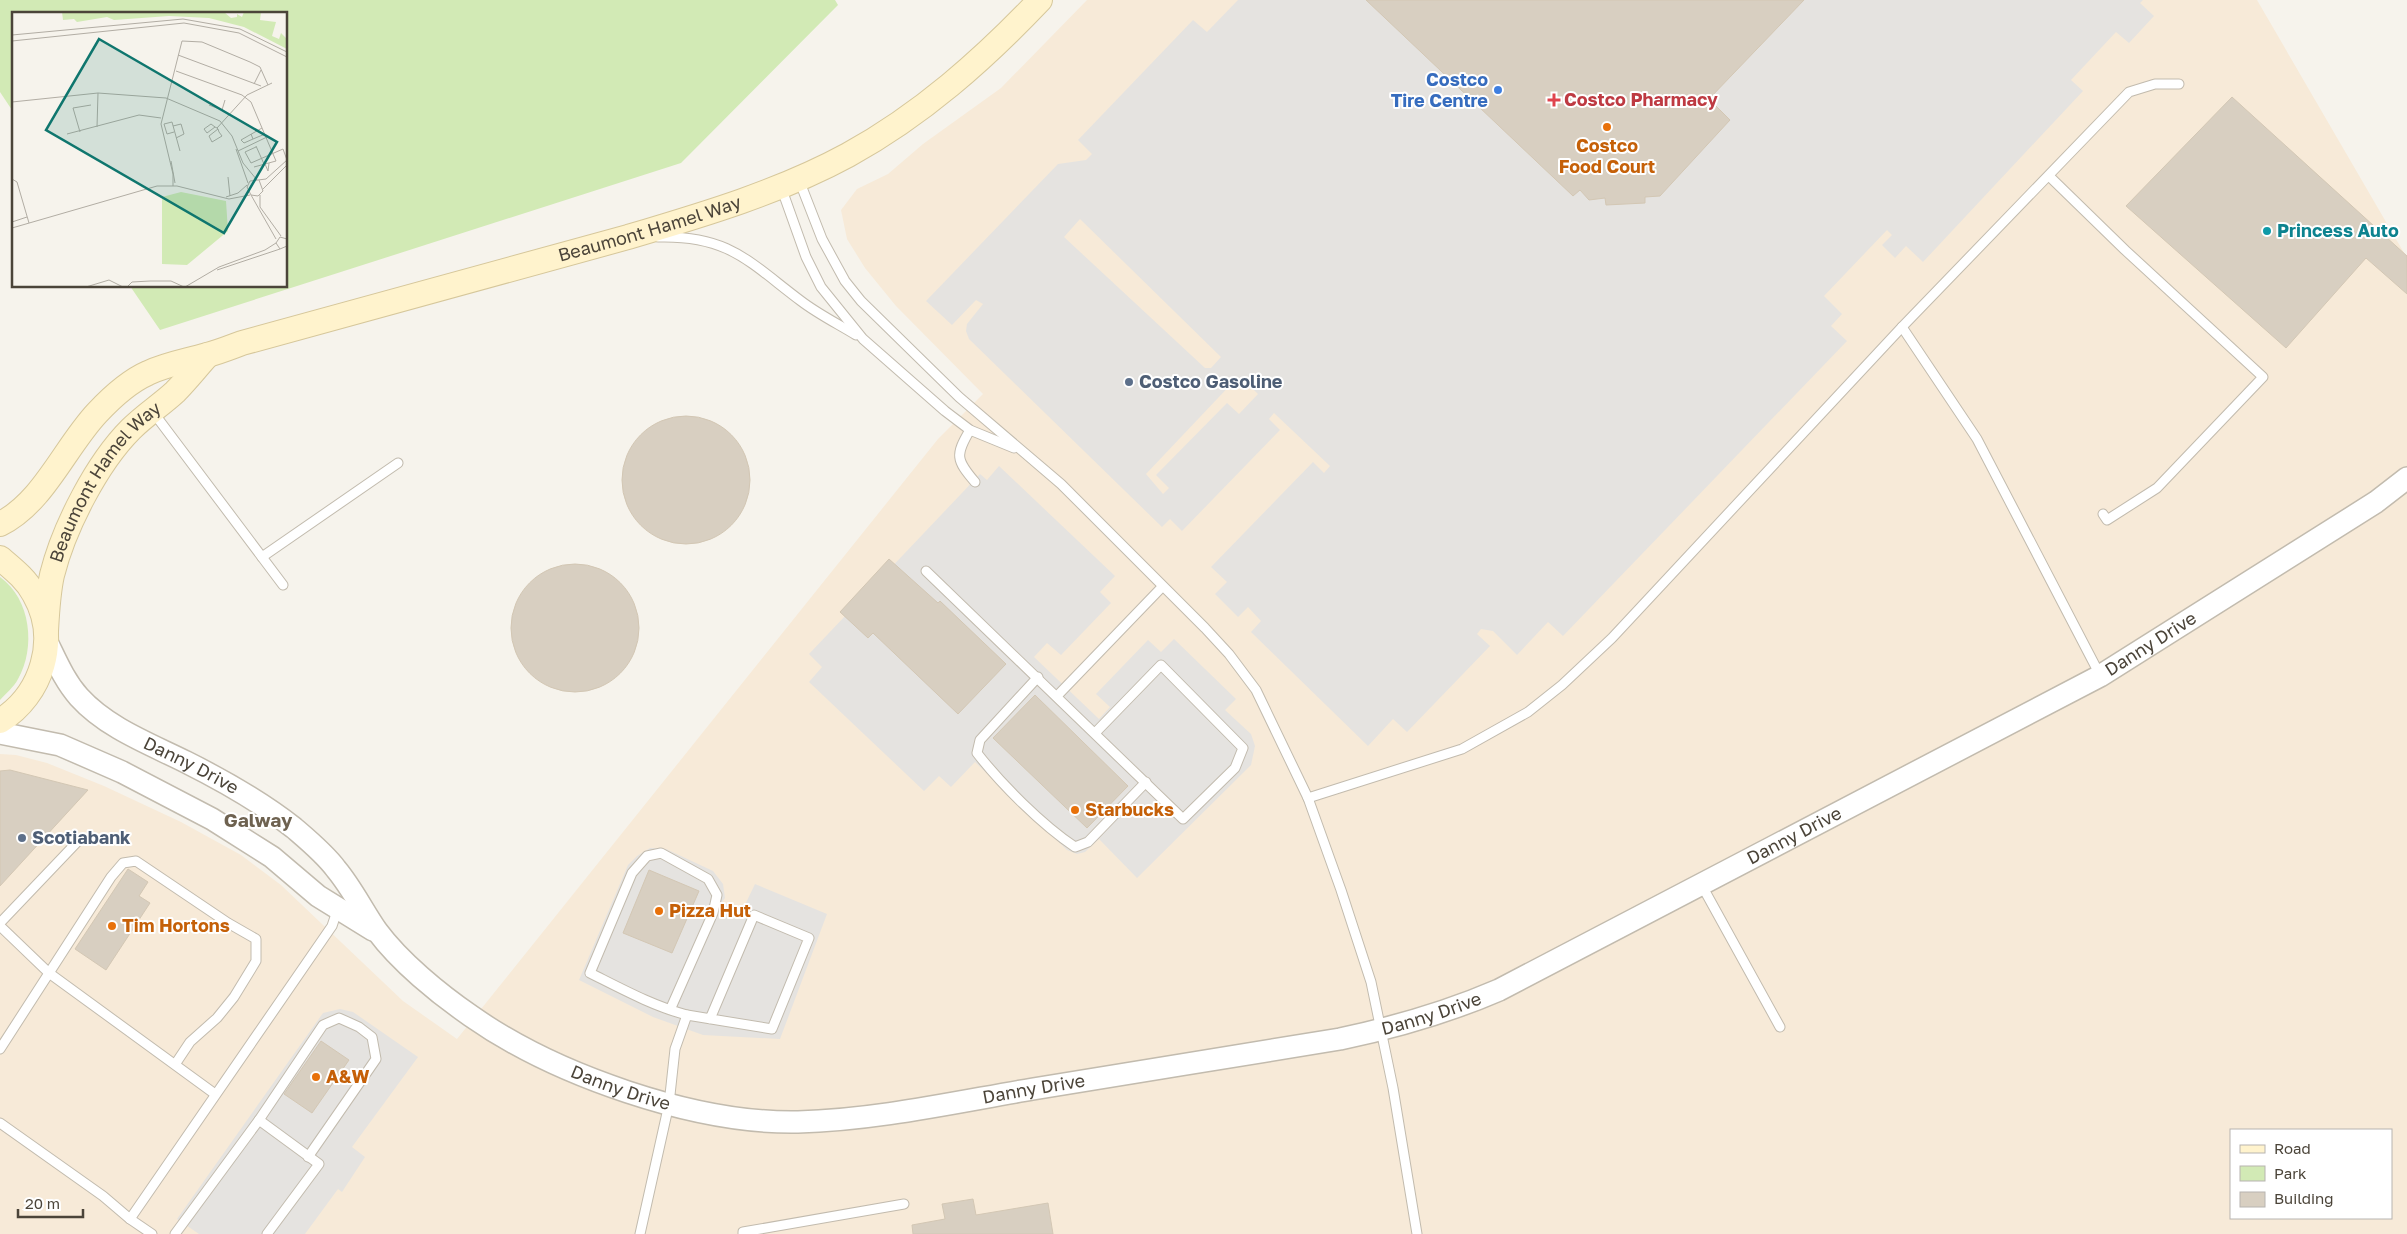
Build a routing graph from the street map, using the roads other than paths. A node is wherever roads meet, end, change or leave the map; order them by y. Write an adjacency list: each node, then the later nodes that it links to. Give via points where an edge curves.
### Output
1 (1040, 0): 4 (main road, Beaumont Hamel Way, via 959,79 878,137)
2 (2178, 84): 3 (lane, via 2155,84 2129,92)
3 (2049, 176): 6 (lane); 15 (lane, via 2263,377 2157,488 2107,520)
4 (789, 182): 5 (main road, Beaumont Hamel Way); 7 (lane, via 806,257 821,287); 11 (lane, via 845,281 862,301 958,397)
5 (628, 237): 7 (lane, via 691,239 725,247 753,262 802,302); 8 (main road, Beaumont Hamel Way)
6 (1902, 327): 23 (lane, via 1977,439); 30 (lane, via 1612,638 1553,693 1500,730 1462,749)
7 (863, 339): 10 (lane)
8 (208, 355): 9 (main road, Beaumont Hamel Way); 16 (main road, Beaumont Hamel Way, via 146,374 124,390 80,433 29,501)
9 (153, 412): 17 (lane); 22 (main road, Beaumont Hamel Way, via 116,446 72,520 53,572)
10 (970, 430): 11 (lane); 14 (lane, via 959,450 959,458)
11 (1021, 451): 21 (lane, via 1061,484)
12 (398, 463): 17 (lane)
13 (2407, 478): 23 (street, Danny Drive, via 2376,502)
14 (975, 482)
15 (2103, 514)
16 (0, 524)
17 (262, 557): 20 (lane)
18 (0, 558): 22 (main road, via 34,594 41,609)
19 (926, 571): 24 (lane)
20 (283, 585)
21 (1162, 587): 25 (lane); 30 (lane, via 1229,654 1256,690)
22 (46, 635): 26 (main road, Beaumont Hamel Way, via 41,672 34,688 22,704); 35 (street, Danny Drive, via 70,686 92,709 105,720 234,788 297,831 336,868)
23 (2100, 676): 32 (street, Danny Drive)
24 (1038, 677): 25 (lane); 29 (lane, via 980,740 977,753 990,770 1060,837 1075,847 1088,842)
25 (1058, 696): 28 (lane)
26 (0, 722)
27 (0, 733): 33 (street, Danny Drive, via 60,745 122,772 231,830)
28 (1095, 733): 29 (lane); 29 (lane, via 1161,665 1243,748 1235,768 1183,819)
29 (1146, 782)
30 (1308, 798): 41 (lane, via 1371,982)
31 (81, 838): 34 (lane)
32 (1701, 884): 40 (lane); 41 (street, Danny Drive, via 1499,990 1431,1017)
33 (338, 908): 35 (street, Danny Drive); 44 (lane, via 332,926)
34 (0, 925): 36 (lane)
35 (379, 934): 45 (street, Danny Drive, via 419,974 491,1029 573,1071)
36 (49, 974): 42 (lane); 43 (lane); 43 (lane, via 110,877 123,863 136,861 146,866 256,939 256,961 234,997 217,1018 190,1042)
37 (670, 1010): 37 (lane, via 590,973 632,873 647,856 661,853 708,879 716,895 713,913); 38 (lane)
38 (686, 1015): 39 (lane); 45 (lane, via 675,1049)
39 (710, 1020): 39 (lane, via 772,1029 809,938 754,915)
40 (1780, 1027)
41 (1381, 1030): 45 (street, Danny Drive, via 848,1118 764,1121); 56 (lane)
42 (0, 1049)
43 (176, 1063): 44 (lane)
44 (215, 1094): 50 (lane)
45 (669, 1104): 54 (lane)
46 (259, 1120): 48 (lane); 48 (lane, via 323,1025 339,1018 360,1027 372,1037 376,1059); 52 (lane)
47 (0, 1123): 50 (lane)
48 (308, 1156): 53 (lane, via 319,1164)
49 (904, 1204): 55 (lane)
50 (130, 1219): 51 (lane)
51 (152, 1234)
52 (175, 1234)
53 (267, 1234)
54 (640, 1234)
55 (743, 1234)
56 (1417, 1234)

